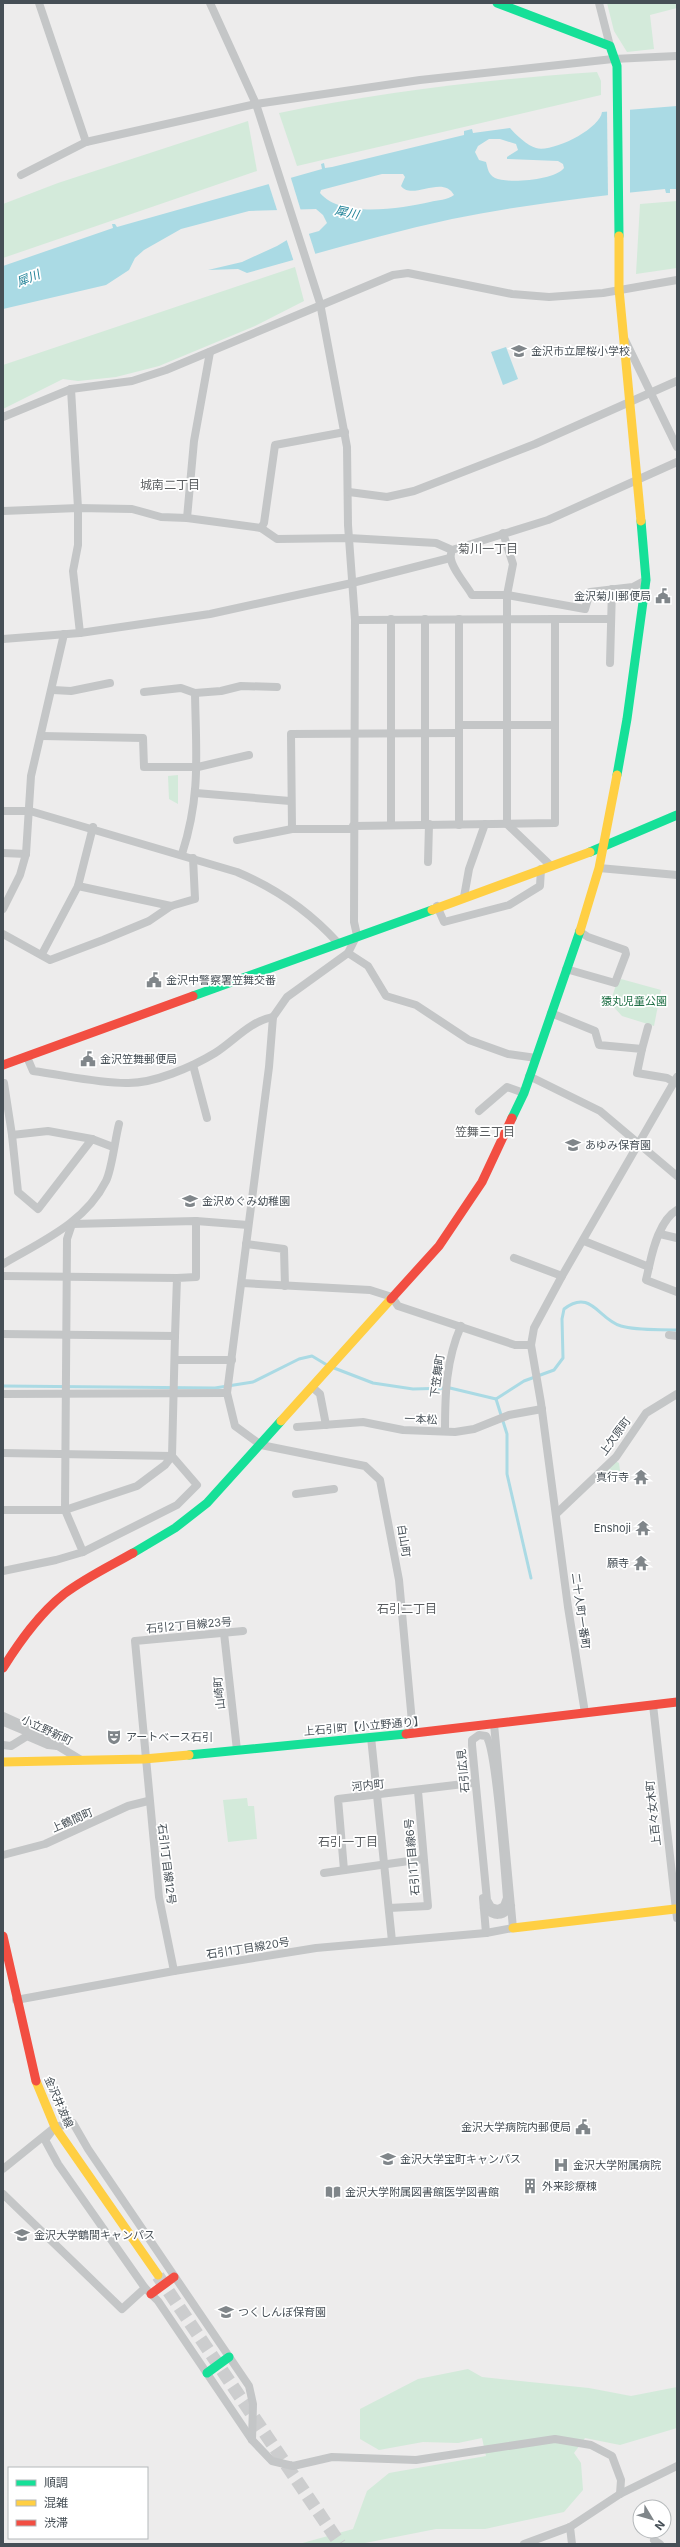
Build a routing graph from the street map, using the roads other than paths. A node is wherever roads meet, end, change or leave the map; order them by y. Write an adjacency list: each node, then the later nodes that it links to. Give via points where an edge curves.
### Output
1 (39, 3): 9 (street)
2 (210, 3): 8 (street)
3 (497, 3): 5 (street)
4 (599, 3): 5 (street)
5 (610, 46): 7 (street)
6 (677, 56): 7 (street)
7 (615, 62): 8 (street, via 420,80); 12 (street)
8 (257, 106): 9 (street); 13 (street)
9 (86, 142): 10 (street)
10 (21, 176)
11 (677, 280): 12 (street)
12 (619, 289): 13 (street, via 603,293 549,297 519,295 408,273 393,275); 14 (street)
13 (320, 305): 15 (street); 21 (street)
14 (622, 334): 18 (street, via 637,359); 19 (street)
15 (210, 352): 17 (street, via 132,381); 28 (street, via 194,440)
16 (677, 381): 18 (street)
17 (71, 389): 20 (street); 26 (street)
18 (650, 394): 19 (street); 22 (street)
19 (630, 402): 24 (street); 25 (street, via 535,444 414,491 387,497)
20 (3, 417)
21 (345, 432): 25 (street); 29 (street, via 275,445 264,523)
22 (677, 447)
23 (677, 462): 24 (street)
24 (637, 480): 30 (street, via 548,520); 33 (street)
25 (349, 492): 31 (street)
26 (78, 508): 27 (street); 28 (street, via 132,509 161,517); 44 (street, via 78,545 73,571)
27 (3, 511)
28 (187, 518): 29 (street)
29 (261, 528): 31 (street, via 277,538)
30 (503, 533): 32 (street); 36 (street, via 513,564)
31 (349, 538): 32 (street, via 436,543); 34 (street)
32 (451, 554): 34 (street); 36 (street, via 453,568 463,578 472,595)
33 (646, 580): 35 (street, via 633,587); 76 (street, via 627,718)
34 (352, 584): 42 (street); 44 (street, via 210,614)
35 (612, 589): 36 (street, via 590,592 585,609); 41 (street)
36 (507, 595): 37 (street)
37 (507, 618): 40 (street); 43 (street); 53 (street)
38 (391, 619): 39 (street); 42 (street); 58 (street)
39 (425, 619): 43 (street); 56 (street)
40 (555, 619): 41 (street); 54 (street)
41 (610, 619): 47 (street)
42 (355, 620): 57 (street)
43 (459, 620): 55 (street)
44 (80, 633): 45 (street)
45 (64, 634): 46 (street); 50 (street)
46 (3, 639)
47 (610, 663)
48 (110, 682): 50 (street, via 71,691)
49 (277, 687): 52 (street, via 241,686)
50 (53, 690): 59 (street)
51 (144, 692): 52 (street, via 181,688)
52 (195, 693): 61 (street)
53 (508, 724): 54 (street); 55 (street); 69 (street)
54 (555, 725): 69 (street, via 555,823)
55 (459, 729): 56 (street); 71 (street)
56 (424, 732): 58 (street); 67 (street)
57 (354, 733): 58 (street); 63 (street, via 291,734); 73 (street)
58 (390, 733): 70 (street)
59 (42, 736): 61 (street, via 144,738 144,767); 64 (street, via 31,776)
60 (250, 755): 61 (street)
61 (198, 767): 62 (street)
62 (196, 793): 63 (street); 79 (street)
63 (290, 801): 74 (street)
64 (30, 810): 65 (street); 72 (street); 78 (street)
65 (3, 811)
66 (677, 815): 76 (street)
67 (427, 824): 70 (street); 71 (street); 81 (street)
68 (485, 824): 69 (street); 71 (street); 87 (street, via 469,869)
69 (506, 824): 82 (street)
70 (391, 825): 73 (street)
71 (459, 825)
72 (93, 827): 79 (street); 86 (street)
73 (353, 827): 74 (street); 93 (street, via 354,922)
74 (292, 828): 75 (street)
75 (237, 840)
76 (604, 847): 82 (street); 83 (street)
77 (3, 853): 78 (street)
78 (26, 854): 90 (street, via 20,874)
79 (182, 854): 80 (street)
80 (194, 858): 88 (street, via 195,899); 94 (street, via 262,882 307,914)
81 (428, 862)
82 (551, 866): 84 (street)
83 (599, 868): 85 (street); 91 (street)
84 (542, 869): 87 (street); 89 (street, via 540,886 509,905 444,922)
85 (677, 875)
86 (78, 886): 88 (street); 96 (street)
87 (464, 897): 89 (street)
88 (171, 906): 96 (street, via 149,921 50,960)
89 (437, 906): 93 (street)
90 (3, 908)
91 (580, 931): 97 (street); 97 (street, via 588,937 626,950 626,954 615,983)
92 (3, 934): 96 (street)
93 (357, 935): 94 (street); 95 (street)
94 (338, 943): 102 (street)
95 (348, 953): 99 (street, via 287,997); 103 (street, via 368,966 386,996 416,1005 468,1040 508,1054)
96 (42, 954)
97 (566, 969): 98 (street)
98 (551, 1013): 101 (street, via 595,1031 600,1045); 103 (street)
99 (273, 1017): 104 (street, via 263,1019); 121 (street)
100 (648, 1027): 101 (street)
101 (642, 1049): 107 (street, via 637,1073)
102 (27, 1057): 104 (street, via 33,1071 127,1083 146,1081); 105 (street)
103 (536, 1058): 106 (street)
104 (193, 1065): 111 (street)
105 (3, 1066)
106 (529, 1076): 109 (street); 115 (street, via 600,1111)
107 (676, 1080): 115 (street, 二十人町一番町)
108 (4, 1082): 113 (street)
109 (524, 1093): 110 (street, via 507,1087); 136 (street, via 482,1182 439,1246)
110 (479, 1112)
111 (206, 1118)
112 (119, 1124): 116 (street)
113 (12, 1135): 114 (street, via 48,1131); 114 (street, via 18,1192 38,1208)
114 (92, 1139): 116 (street)
115 (639, 1143): 117 (street); 124 (street, 二十人町一番町)
116 (113, 1147): 120 (street, via 107,1180 92,1203)
117 (677, 1176)
118 (677, 1210): 122 (street, via 667,1216)
119 (196, 1221): 120 (street); 121 (street); 132 (street, via 196,1277)
120 (72, 1224): 127 (street); 131 (street, via 67,1239)
121 (248, 1225): 125 (street)
122 (660, 1234): 123 (street); 128 (street)
123 (677, 1238)
124 (584, 1241): 128 (street); 130 (street, 二十人町一番町)
125 (246, 1244): 133 (street); 134 (street, via 284,1249)
126 (514, 1258): 130 (street)
127 (3, 1264)
128 (649, 1267): 135 (street, via 646,1280)
129 (3, 1276): 131 (street)
130 (562, 1276): 141 (street, 二十人町一番町, via 534,1328)
131 (67, 1277): 132 (street); 139 (street)
132 (177, 1278): 140 (street)
133 (242, 1283): 134 (street); 143 (street)
134 (285, 1286): 136 (street, via 370,1290)
135 (677, 1292)
136 (392, 1297): 137 (street, via 398,1306); 144 (street)
137 (460, 1326): 141 (street, via 515,1345); 153 (street, 下笠舞町, via 453,1344 445,1387)
138 (3, 1334): 139 (street)
139 (68, 1334): 140 (street); 145 (street)
140 (175, 1336): 142 (street)
141 (531, 1345): 150 (street, 二十人町一番町)
142 (175, 1360): 143 (street); 147 (street)
143 (232, 1360): 148 (street)
144 (312, 1387): 151 (street, via 320,1394); 154 (street)
145 (66, 1393): 146 (street); 147 (street); 156 (street)
146 (3, 1394)
147 (174, 1394): 148 (street); 157 (street)
148 (227, 1394): 154 (street, via 235,1426)
149 (677, 1394): 162 (street, 上欠原町, via 646,1413 616,1457)
150 (542, 1410): 153 (street, 一本松, via 509,1415 474,1429); 162 (street, 二十人町一番町)
151 (326, 1425): 152 (street, 一本松); 153 (street, 一本松, via 363,1422 403,1430)
152 (297, 1427)
153 (445, 1431)
154 (261, 1445): 167 (street, via 192,1517 156,1542 73,1588 32,1625); 175 (street, 白山町, via 365,1466 380,1480 399,1580)
155 (3, 1452): 156 (street)
156 (65, 1454): 157 (street); 161 (street)
157 (172, 1456): 161 (street, via 165,1465 137,1486); 163 (street, via 197,1485 177,1505)
158 (334, 1489): 159 (street)
159 (296, 1494)
160 (3, 1510): 161 (street)
161 (65, 1510): 163 (street)
162 (557, 1513): 170 (street, 二十人町一番町, via 568,1607)
163 (83, 1552): 164 (street)
164 (3, 1570)
165 (243, 1631): 166 (street, 石引2丁目線23号)
166 (224, 1633): 179 (street, 山崎町); 180 (street, 石引2丁目線23号, via 135,1641)
167 (3, 1668)
168 (677, 1702): 169 (street, 上石引町【小立野通り】)
169 (653, 1705): 170 (street, 上石引町【小立野通り】); 196 (street, 上百々女木町)
170 (585, 1713): 173 (street, 上石引町【小立野通り】)
171 (3, 1716): 177 (street, via 60,1742)
172 (3, 1721): 177 (street, 小立野新町)
173 (494, 1724): 174 (street, 上石引町【小立野通り】); 193 (street)
174 (466, 1728): 175 (street, 上石引町【小立野通り】); 183 (street)
175 (413, 1733): 176 (street, 上石引町【小立野通り】)
176 (371, 1737): 179 (street, 上石引町【小立野通り】); 185 (street)
177 (58, 1745): 178 (street, via 48,1745 27,1736 11,1746); 181 (street, 小立野新町)
178 (3, 1746)
179 (237, 1750): 180 (street, 上石引町【小立野通り】)
180 (144, 1758): 181 (street, 上石引町【小立野通り】); 186 (street, 石引1丁目線12号)
181 (81, 1760): 182 (street)
182 (3, 1762)
183 (472, 1783): 184 (street, 河内町); 195 (street)
184 (418, 1791): 185 (street, 河内町); 188 (street, 石引1丁目線6号)
185 (376, 1795): 189 (street); 190 (street, 河内町, via 338,1799)
186 (148, 1801): 187 (street, 上鶴間町, via 128,1806 45,1844); 201 (street, 石引1丁目線12号, via 159,1897)
187 (3, 1855)
188 (423, 1860): 189 (street); 194 (street, 石引1丁目線6号, via 428,1906)
189 (383, 1864): 190 (street); 194 (street)
190 (344, 1870): 191 (street)
191 (324, 1874)
192 (507, 1898): 192 (street, 石引広見, via 504,1906 498,1909 490,1907 487,1900 472,1745 474,1738 479,1735 486,1736 490,1741)
193 (511, 1906): 195 (street, via 499,1915 493,1915); 197 (street)
194 (389, 1908): 200 (street)
195 (484, 1908): 198 (street)
196 (676, 1913): 197 (street)
197 (513, 1928): 198 (street, 石引1丁目線20号)
198 (486, 1933): 200 (street, 石引1丁目線20号)
199 (3, 1936): 202 (street, 金沢井波線)
200 (392, 1941): 201 (street, 石引1丁目線20号, via 312,1949)
201 (174, 1971): 202 (street, 石引1丁目線20号)
202 (16, 2000): 203 (street, 金沢井波線, via 37,2086)
203 (55, 2127): 204 (street); 206 (street, 金沢井波線); 207 (street, via 73,2123); 208 (street, via 46,2140 58,2164)
204 (3, 2169)
205 (3, 2194): 208 (street, via 122,2309)
206 (158, 2275)
207 (174, 2278): 208 (street); 209 (street)
208 (148, 2291): 210 (street, via 158,2301)
209 (229, 2357): 210 (street); 211 (street, via 249,2386 253,2404)
210 (207, 2373): 211 (street)
211 (252, 2440): 213 (street, via 272,2461 293,2466 332,2457 416,2460 555,2439 591,2445 612,2456 621,2480)
212 (677, 2466): 213 (street)
213 (620, 2494): 214 (street)
214 (570, 2527): 215 (street); 216 (street)
215 (524, 2544)
216 (572, 2544)

